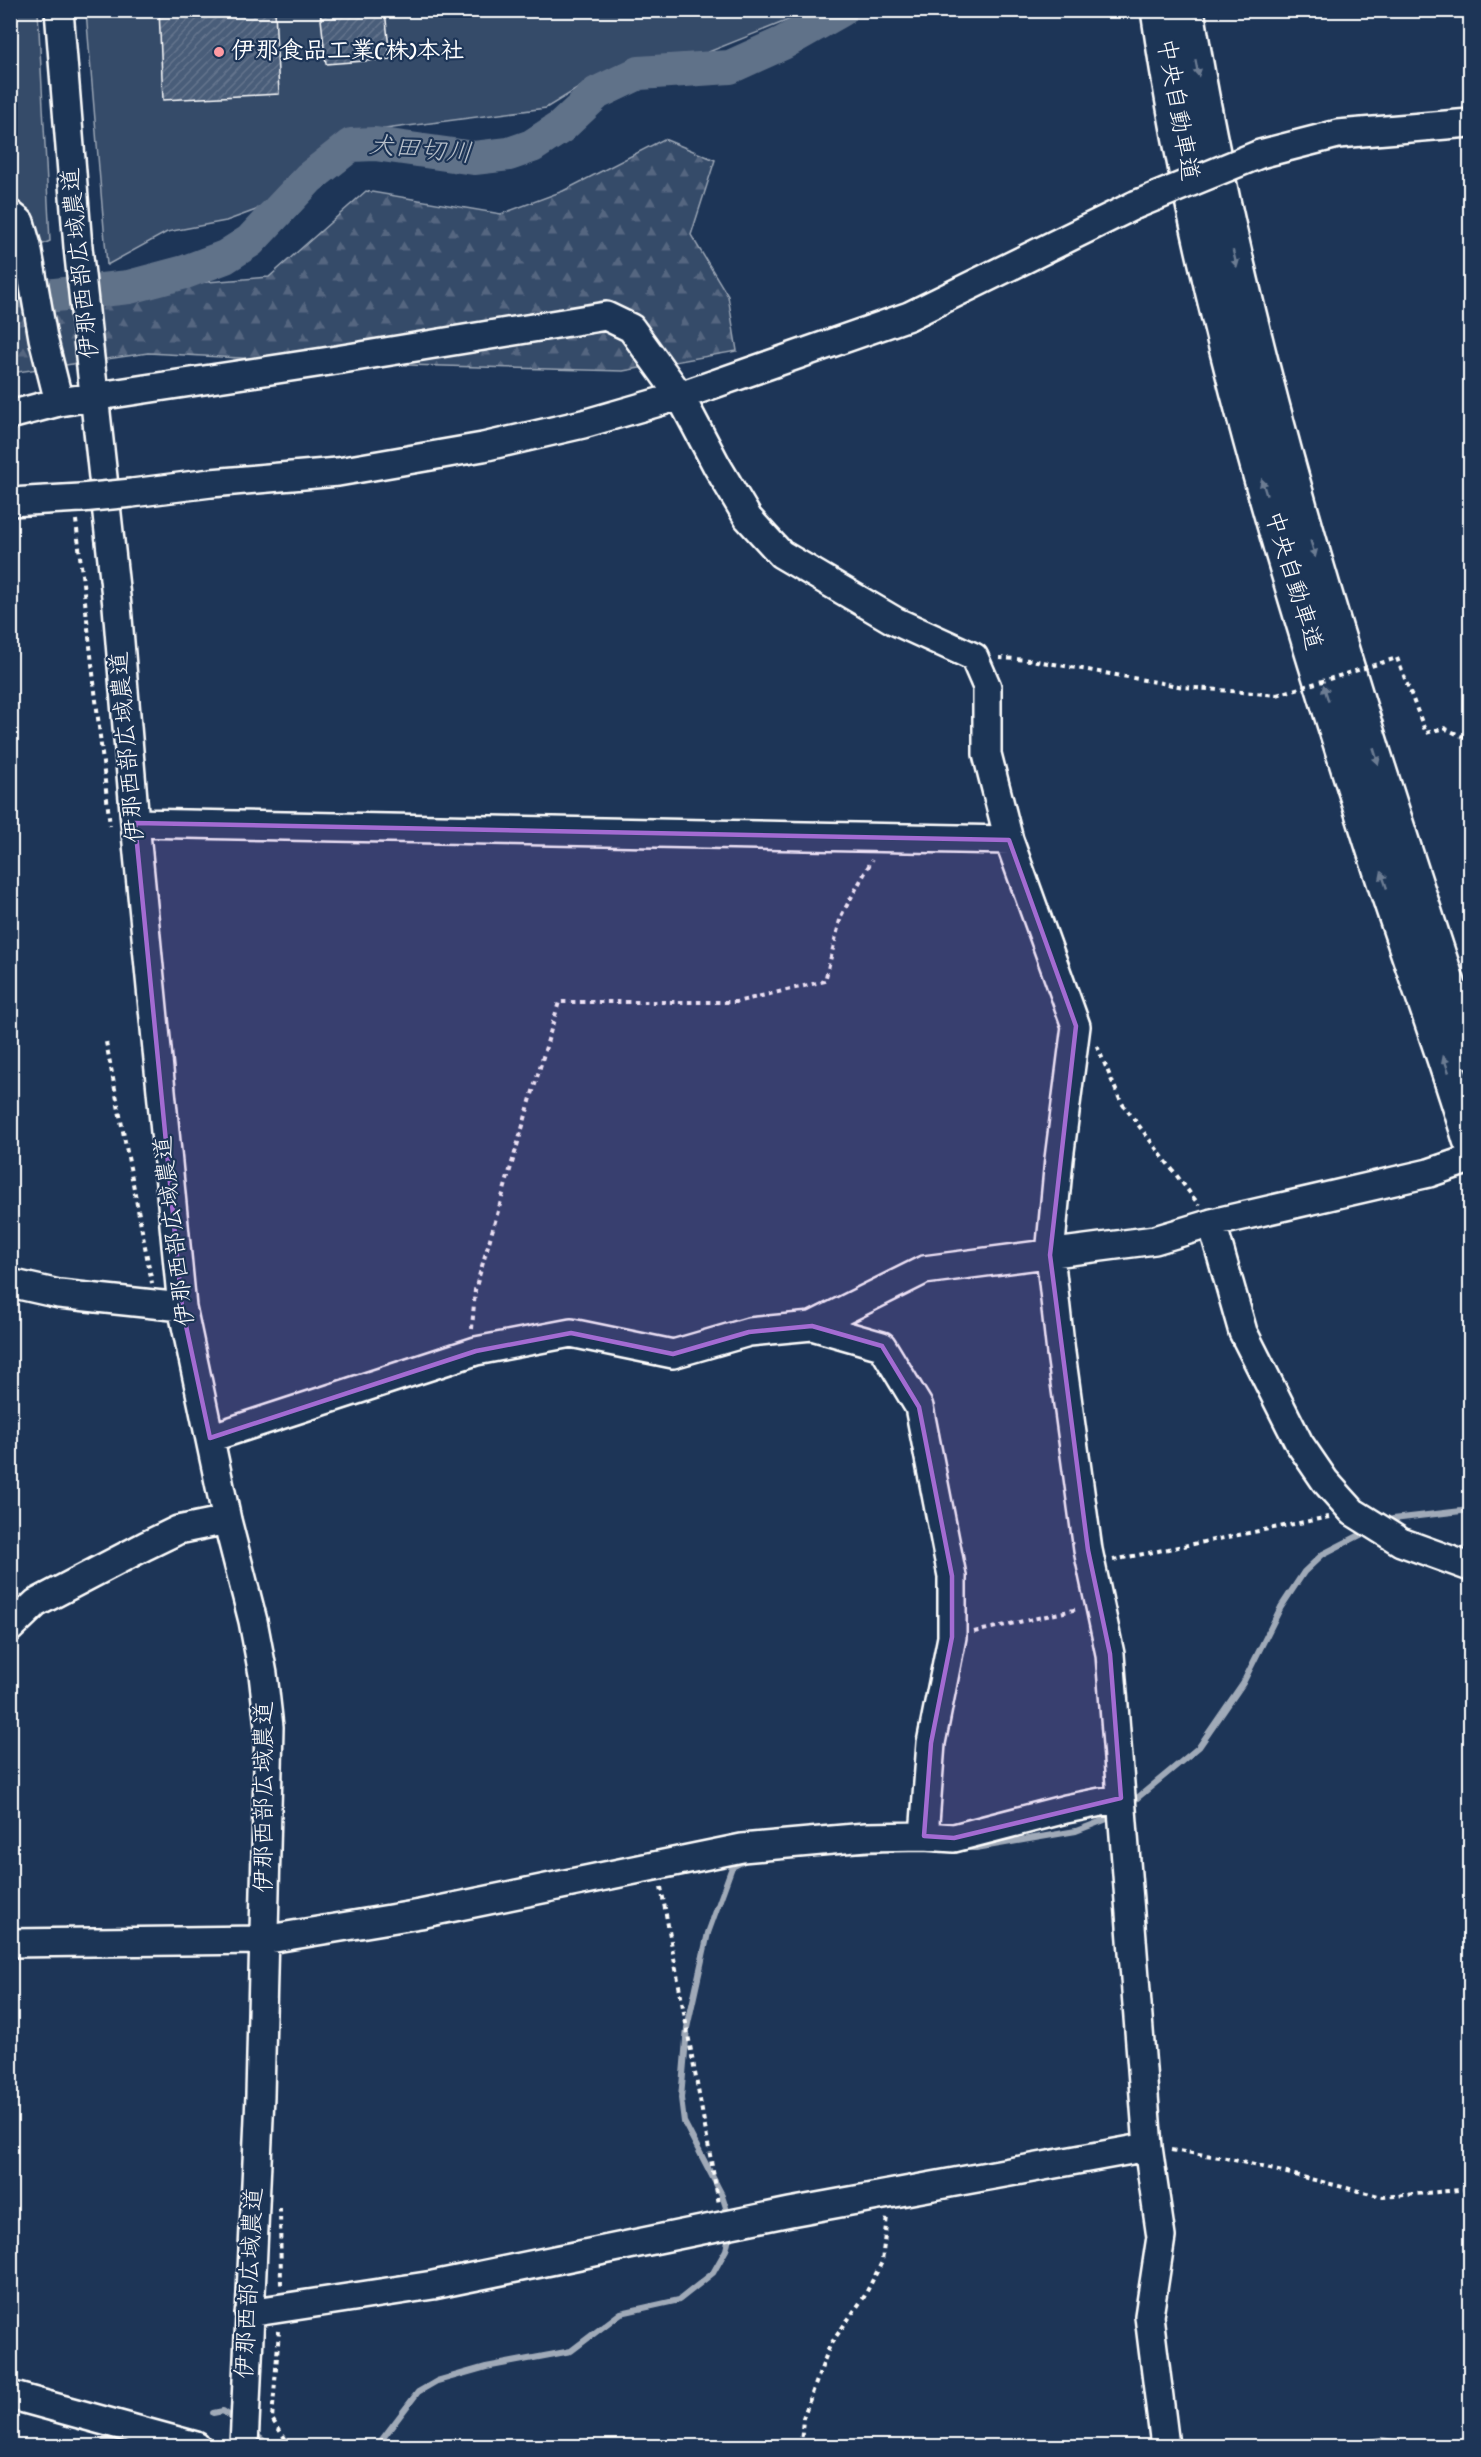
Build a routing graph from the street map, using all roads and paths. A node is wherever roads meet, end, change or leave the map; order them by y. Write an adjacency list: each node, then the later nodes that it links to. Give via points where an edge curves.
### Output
1 (59, 10): 7 (street, 伊那西部広域農道, via 78,247)
2 (1158, 10): 20 (highway, 中央自動車道, one-way to 2, via 1378,861 1242,415 1199,230)
3 (1187, 10): 19 (highway, 中央自動車道, one-way to 19, via 1227,226 1272,409 1401,838)
4 (1470, 123): 6 (street, bridge, via 1338,134 1260,154 1135,205 909,316)
5 (10, 214): 8 (street, via 20,222 27,246)
6 (680, 396): 7 (street, via 632,328 606,316); 10 (street, bridge, via 483,447 338,472); 12 (street, via 748,518 781,554 895,621)
7 (95, 397): 8 (street); 14 (street, 伊那西部広域農道, via 117,606)
8 (59, 402): 9 (street)
9 (10, 415)
10 (77, 498): 11 (street); 14 (path, via 89,656)
11 (10, 502)
12 (974, 657): 13 (path, bridge, via 1031,660 1184,687 1277,695 1397,658 1426,733 1444,728); 16 (street, via 987,687 987,754)
13 (1470, 740)
14 (123, 828): 15 (street); 25 (street, 伊那西部広域農道)
15 (884, 837): 16 (street); 27 (path, via 841,915 825,981 736,1002 559,1002 475,1290)
16 (1009, 840): 17 (street)
17 (1074, 1020): 22 (path, via 1084,1015 1121,1102); 23 (street)
18 (106, 1042): 25 (path)
19 (1470, 1051)
20 (1470, 1140)
21 (1470, 1159): 22 (street, via 1429,1173)
22 (1212, 1223): 23 (street, via 1155,1240); 29 (street, via 1243,1332 1299,1443)
23 (1050, 1255): 26 (street, via 924,1270); 31 (street)
24 (10, 1283): 25 (street, via 59,1294)
25 (169, 1306): 28 (street, 伊那西部広域農道)
26 (812, 1326): 27 (street, via 749,1332 673,1354 571,1333); 35 (street, via 882,1346 919,1407 952,1576)
27 (470, 1353): 28 (street)
28 (210, 1438): 30 (street, 伊那西部広域農道)
29 (1353, 1512): 31 (path); 32 (street, via 1401,1542)
30 (227, 1520): 34 (street, via 178,1530 145,1546 36,1603); 39 (street, 伊那西部広域農道, via 253,1622 269,1726)
31 (1091, 1564): 33 (street)
32 (1470, 1568)
33 (1100, 1605): 35 (path); 36 (street, via 1110,1654)
34 (10, 1628)
35 (952, 1637): 37 (street, via 932,1743)
36 (1121, 1798): 37 (street, via 954,1838); 41 (street)
37 (924, 1836): 38 (street, via 742,1848)
38 (658, 1866): 39 (street, via 420,1914); 45 (path)
39 (263, 1940): 40 (street); 47 (street, 伊那西部広域農道)
40 (10, 1943)
41 (1148, 2147): 42 (path, via 1226,2158 1383,2197); 43 (street); 53 (street, via 1161,2237 1149,2316)
42 (1470, 2189)
43 (889, 2194): 45 (street); 52 (path, via 882,2262 864,2297 830,2345 803,2418)
44 (280, 2204): 46 (path)
45 (723, 2226): 46 (street, via 433,2285)
46 (281, 2308): 47 (street); 51 (path, via 272,2419)
47 (249, 2313): 49 (street, 伊那西部広域農道)
48 (10, 2395): 50 (street)
49 (244, 2445)
50 (196, 2446)
51 (290, 2446)
52 (801, 2446)
53 (1165, 2446)

